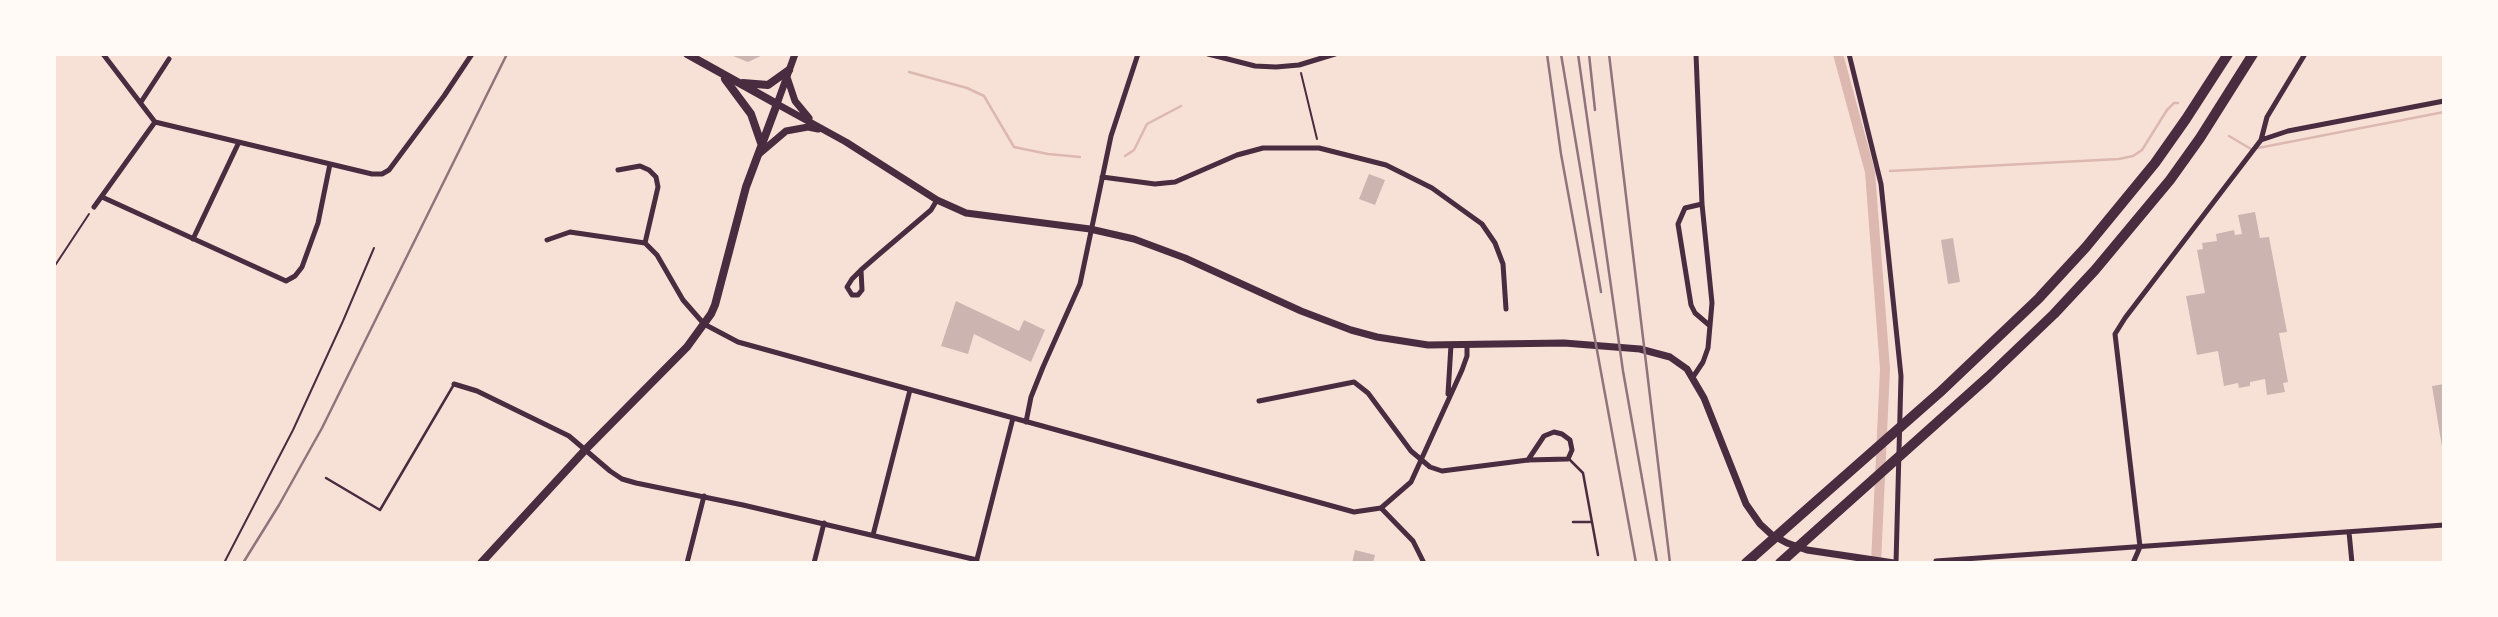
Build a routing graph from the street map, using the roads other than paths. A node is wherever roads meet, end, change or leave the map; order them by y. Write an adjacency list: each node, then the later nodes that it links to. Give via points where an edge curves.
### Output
1 (103, 54): 18 (street)
2 (472, 54): 27 (street, via 389,170 372,174)
3 (687, 54): 15 (main road)
4 (795, 54): 14 (street)
5 (1138, 54): 29 (street)
6 (1208, 54): 7 (street, via 1255,66 1299,65)
7 (1335, 54)
8 (1696, 54): 32 (street)
9 (1849, 54): 75 (street, via 1881,184 1901,376)
10 (2228, 54): 73 (highway, via 2155,163 2039,298)
11 (2253, 54): 74 (highway, via 2192,149 2095,270 2007,359)
12 (2305, 54): 23 (street, via 2267,117)
13 (169, 59): 18 (street)
14 (788, 73): 16 (main road, via 768,85); 19 (street); 21 (street, via 795,101)
15 (721, 74): 16 (main road); 25 (main road, via 751,114)
16 (733, 80): 19 (main road)
17 (2444, 101): 23 (street, via 2288,131)
18 (141, 102): 20 (street)
19 (777, 104): 21 (street); 25 (main road)
20 (155, 122): 24 (street); 30 (street)
21 (817, 126): 22 (street)
22 (829, 132): 26 (street, via 796,128); 31 (street)
23 (2261, 141): 64 (street, via 2115,334)
24 (239, 142): 27 (street); 35 (street)
25 (761, 145): 26 (main road)
26 (757, 156): 40 (main road, via 718,296)
27 (330, 164): 35 (street, via 318,223 302,267 286,281)
28 (618, 170): 37 (street, via 639,166 656,177 658,187)
29 (1102, 177): 34 (street); 39 (street, via 1175,182 1264,148 1319,148 1386,165 1432,188 1482,224 1496,243 1503,264)
30 (102, 197): 33 (street); 35 (street)
31 (937, 200): 34 (street, via 966,213); 38 (street)
32 (1702, 204): 41 (street, via 1712,303); 41 (street, via 1685,208 1679,215 1678,230 1690,305)
33 (94, 207)
34 (1090, 229): 43 (street, via 1160,248 1350,330 1403,342); 50 (street, via 1080,284 1042,367)
35 (193, 239)
36 (547, 240): 37 (street, via 570,232)
37 (645, 243): 40 (street)
38 (861, 270)
39 (1506, 309)
40 (704, 324): 46 (street, via 738,342); 51 (main road)
41 (1709, 324): 44 (street, via 1706,354)
42 (1467, 344): 43 (street); 44 (street, via 1538,341 1640,349 1680,364); 47 (street, via 1467,356)
43 (1451, 345): 47 (street)
44 (1693, 377): 66 (street, via 1746,504 1760,524 1797,547)
45 (454, 384): 51 (street, via 569,436); 55 (lane, via 380,510)
46 (910, 390): 49 (street); 63 (street)
47 (1448, 400): 54 (street)
48 (1259, 401): 54 (street, via 1354,382)
49 (1013, 418): 50 (street); 68 (street)
50 (1026, 422): 57 (street, via 1347,510)
51 (586, 449): 56 (street, via 622,479); 69 (main road)
52 (1569, 459): 53 (street); 53 (street, via 1570,440 1554,432 1544,436); 59 (lane, via 1583,473)
53 (1528, 460): 54 (street, via 1442,471)
54 (1422, 461): 57 (street, via 1411,482)
55 (326, 478)
56 (704, 496): 60 (street); 70 (street)
57 (1381, 508): 72 (street, via 1413,541)
58 (1573, 522): 59 (lane)
59 (1591, 522): 65 (lane)
60 (824, 523): 63 (street); 71 (street)
61 (2444, 524): 62 (street)
62 (2349, 531): 64 (street); 77 (street)
63 (873, 535): 68 (street)
64 (2140, 547): 67 (street); 76 (street)
65 (1598, 555)
66 (1884, 561): 75 (street)
67 (1936, 561)
68 (977, 562)
69 (481, 563)
70 (687, 563)
71 (814, 563)
72 (1424, 563)
73 (1746, 563)
74 (1780, 563)
75 (1895, 563)
76 (2133, 563)
77 (2352, 563)

